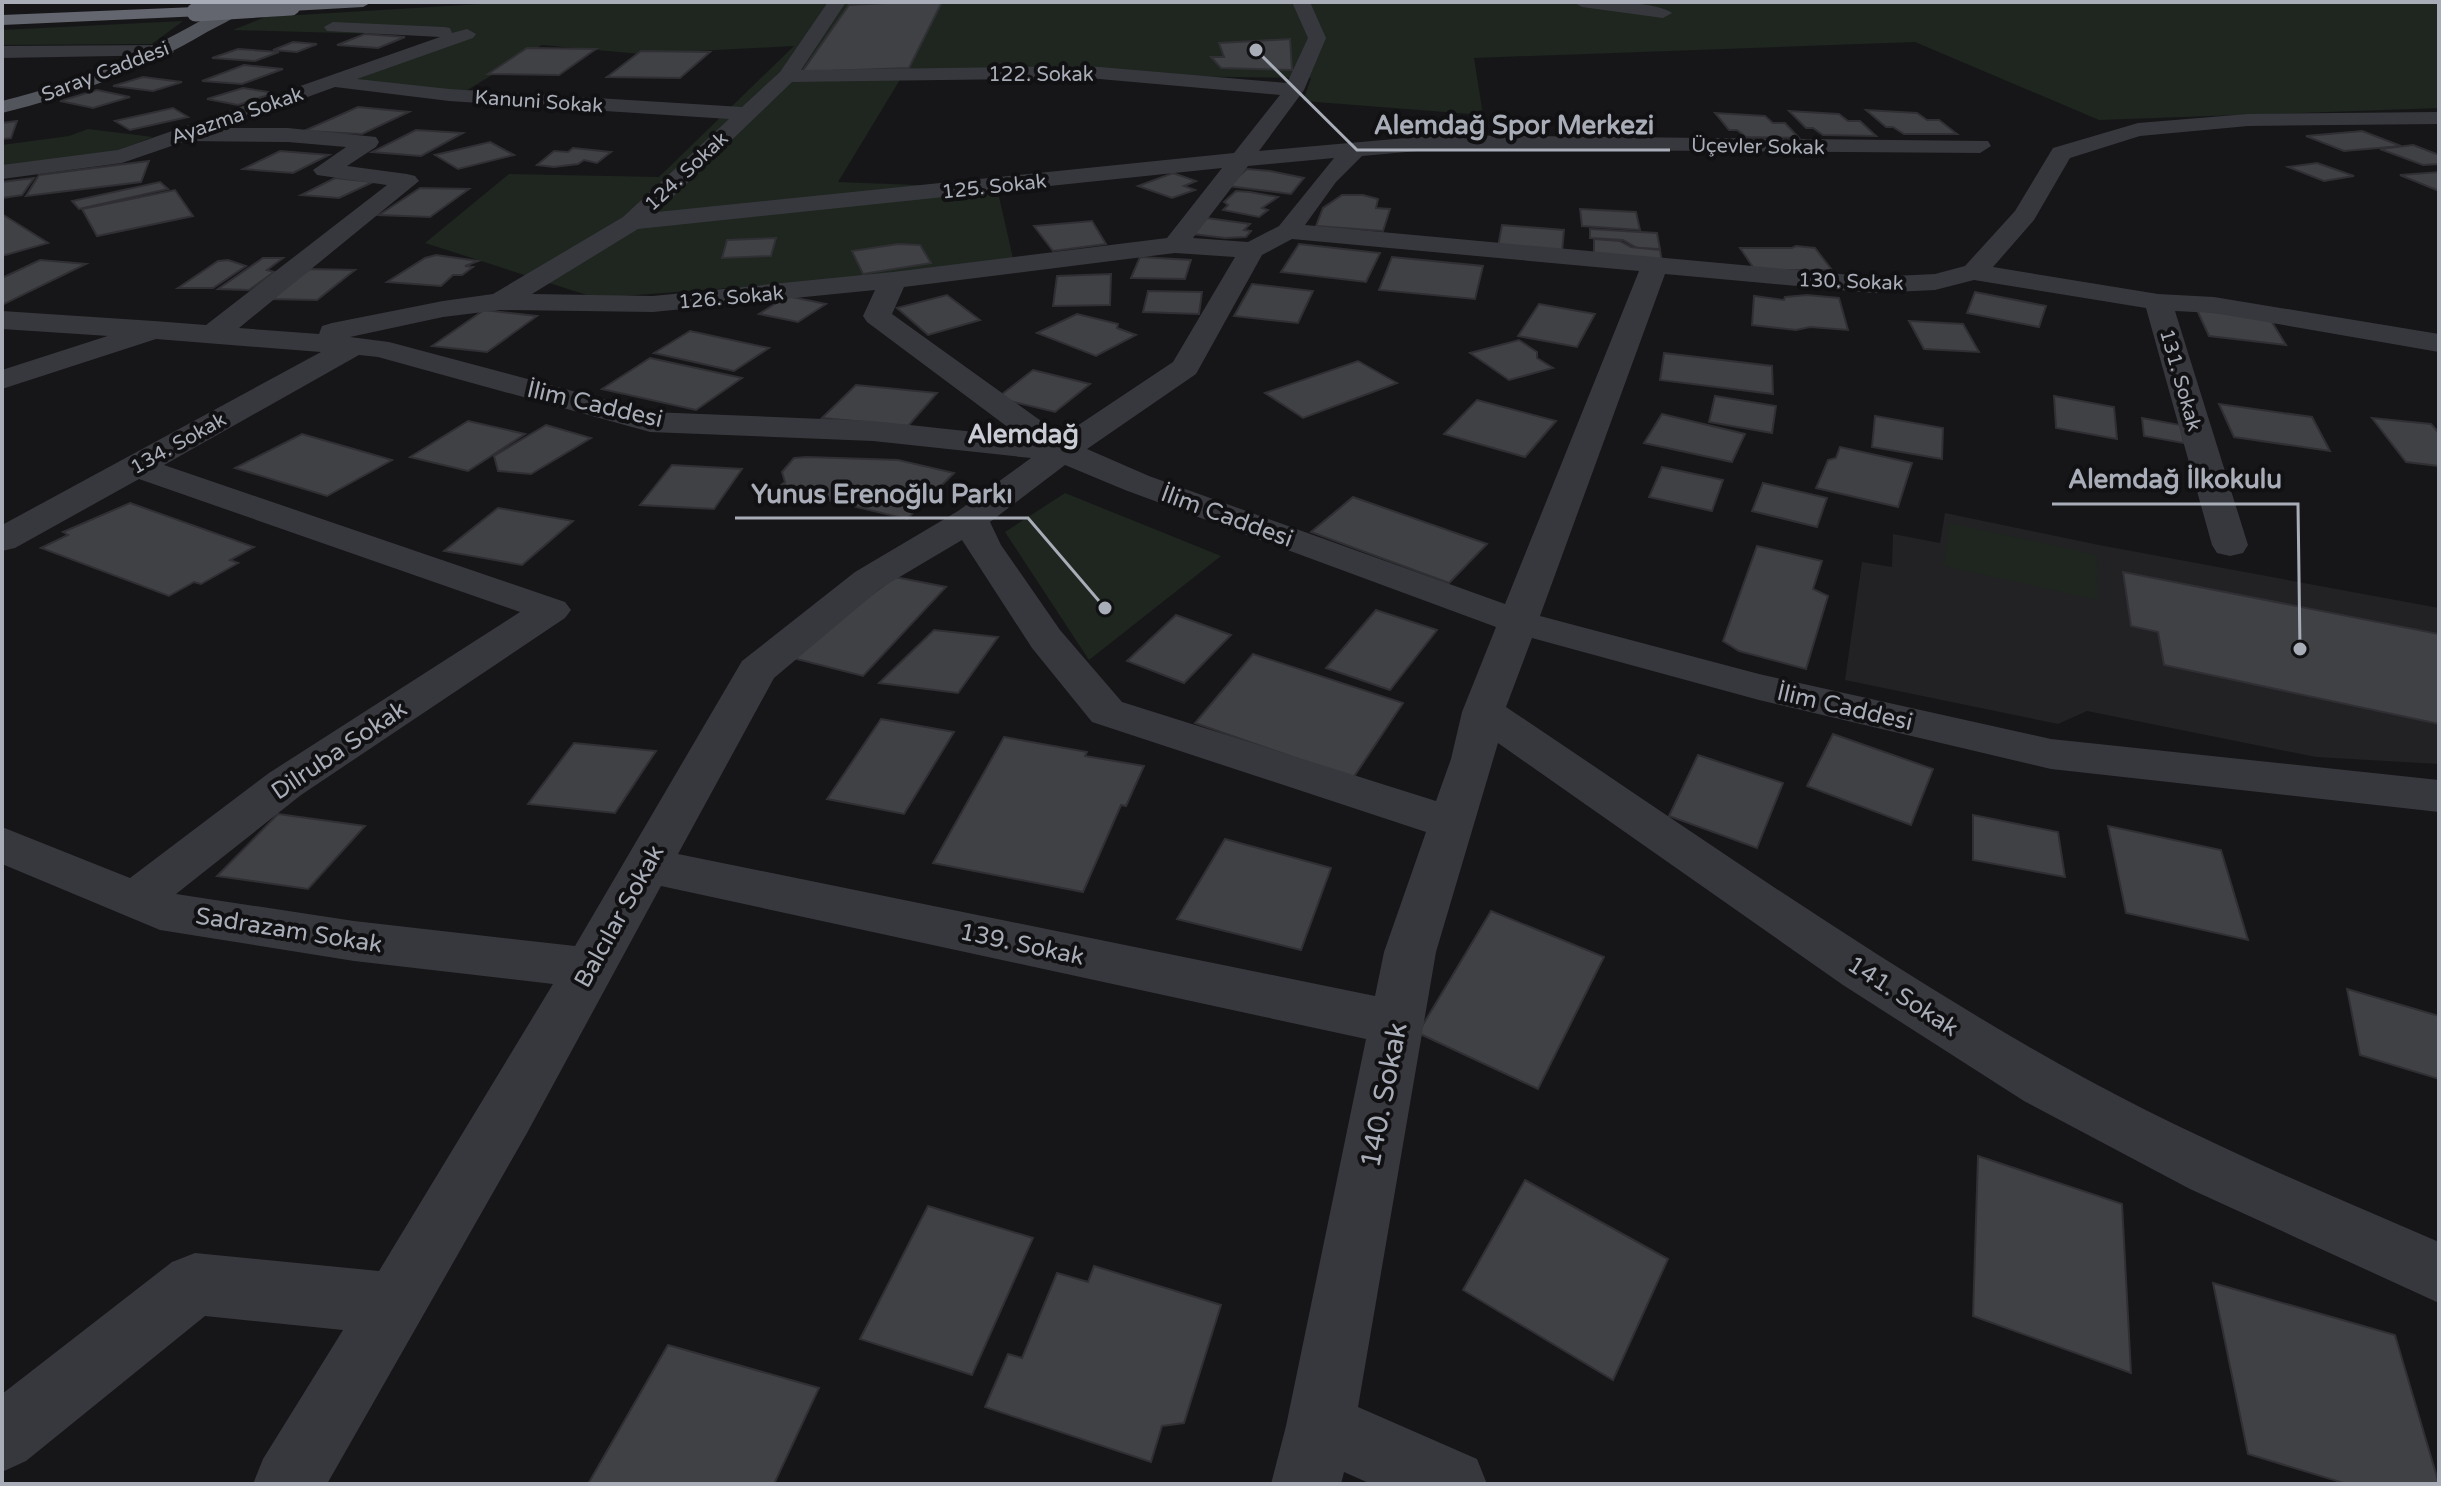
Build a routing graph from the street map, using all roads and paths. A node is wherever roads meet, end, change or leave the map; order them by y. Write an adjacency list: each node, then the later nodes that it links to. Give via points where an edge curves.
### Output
1 (79, 2): 7 (highway)
2 (245, 2): 11 (main road, Saray Caddesi)
3 (363, 2): 9 (highway, bridge)
4 (837, 2): 13 (street, 124. Sokak)
5 (1301, 2): 15 (street, via 1317,38)
6 (1582, 2): 8 (street)
7 (2, 5)
8 (1663, 13)
9 (2, 20)
10 (333, 27): 14 (street, Ayazma Sokak, via 467,34)
11 (165, 51): 12 (street); 16 (main road, Saray Caddesi)
12 (2, 52)
13 (787, 76): 15 (street, 122. Sokak, via 1088,72); 17 (street, 124. Sokak)
14 (330, 83): 17 (street, Kanuni Sokak); 19 (street, Ayazma Sokak)
15 (1294, 90): 22 (street)
16 (2, 107)
17 (747, 114): 24 (street, 124. Sokak)
18 (2439, 118): 29 (street, via 2248,120 2138,130 2061,153 2025,215)
19 (180, 134): 23 (street, Ayazma Sokak, via 122,156); 35 (street, via 368,142 325,170 407,181)
20 (1980, 146): 21 (street, Üçevler Sokak, via 1440,142)
21 (1355, 150): 22 (street, 125. Sokak); 25 (street)
22 (1239, 159): 24 (street, 125. Sokak); 26 (street)
23 (2, 172)
24 (632, 222): 31 (street, 124. Sokak)
25 (1288, 231): 27 (street); 28 (street, 130. Sokak)
26 (1175, 245): 27 (street, 126. Sokak); 30 (street, 126. Sokak)
27 (1252, 250): 40 (street, Balcılar Sokak, via 1185,368)
28 (1654, 267): 29 (street, 130. Sokak, via 1873,285 1935,282); 45 (street)
29 (1974, 272): 32 (street, 131. Sokak)
30 (893, 280): 31 (street, 126. Sokak, via 653,304); 40 (street, via 877,316)
31 (500, 302): 36 (street, 126. Sokak)
32 (2158, 302): 37 (street, via 2243,310); 44 (street, 131. Sokak)
33 (2, 320): 34 (street, İlim Caddesi)
34 (154, 330): 35 (street, İlim Caddesi); 39 (street)
35 (212, 335): 36 (street, İlim Caddesi)
36 (288, 341): 38 (street, İlim Caddesi)
37 (2439, 343)
38 (354, 346): 40 (street, İlim Caddesi, via 379,348 650,422 873,431); 41 (street, 134. Sokak)
39 (2, 380)
40 (1062, 451): 42 (street, Balcılar Sokak); 45 (street, İlim Caddesi)
41 (135, 466): 43 (street, 134. Sokak); 51 (street, Dilruba Sokak, via 551,610 329,754)
42 (971, 519): 48 (street, via 1046,639 1107,712); 50 (street, Balcılar Sokak, via 868,580 757,670)
43 (2, 540)
44 (2230, 545)
45 (1518, 622): 46 (street); 47 (street, İlim Caddesi, via 1759,687 2051,754)
46 (1483, 712): 48 (street, 140. Sokak); 54 (street, 141. Sokak, via 1990,1052 2218,1175)
47 (2439, 796)
48 (1452, 823): 53 (street, 140. Sokak, via 1410,952)
49 (2, 844): 51 (street, Sadrazam Sokak)
50 (647, 865): 52 (street, Balcılar Sokak); 53 (street, 139. Sokak)
51 (136, 901): 52 (street, Sadrazam Sokak, via 160,911 354,941)
52 (589, 968): 55 (street, Balcılar Sokak)
53 (1397, 1023): 57 (street, 140. Sokak)
54 (2439, 1273)
55 (395, 1304): 56 (street, via 195,1284); 58 (street, Balcılar Sokak)
56 (2, 1437)
57 (1313, 1455): 59 (street)
58 (288, 1484)
59 (1452, 1484)

